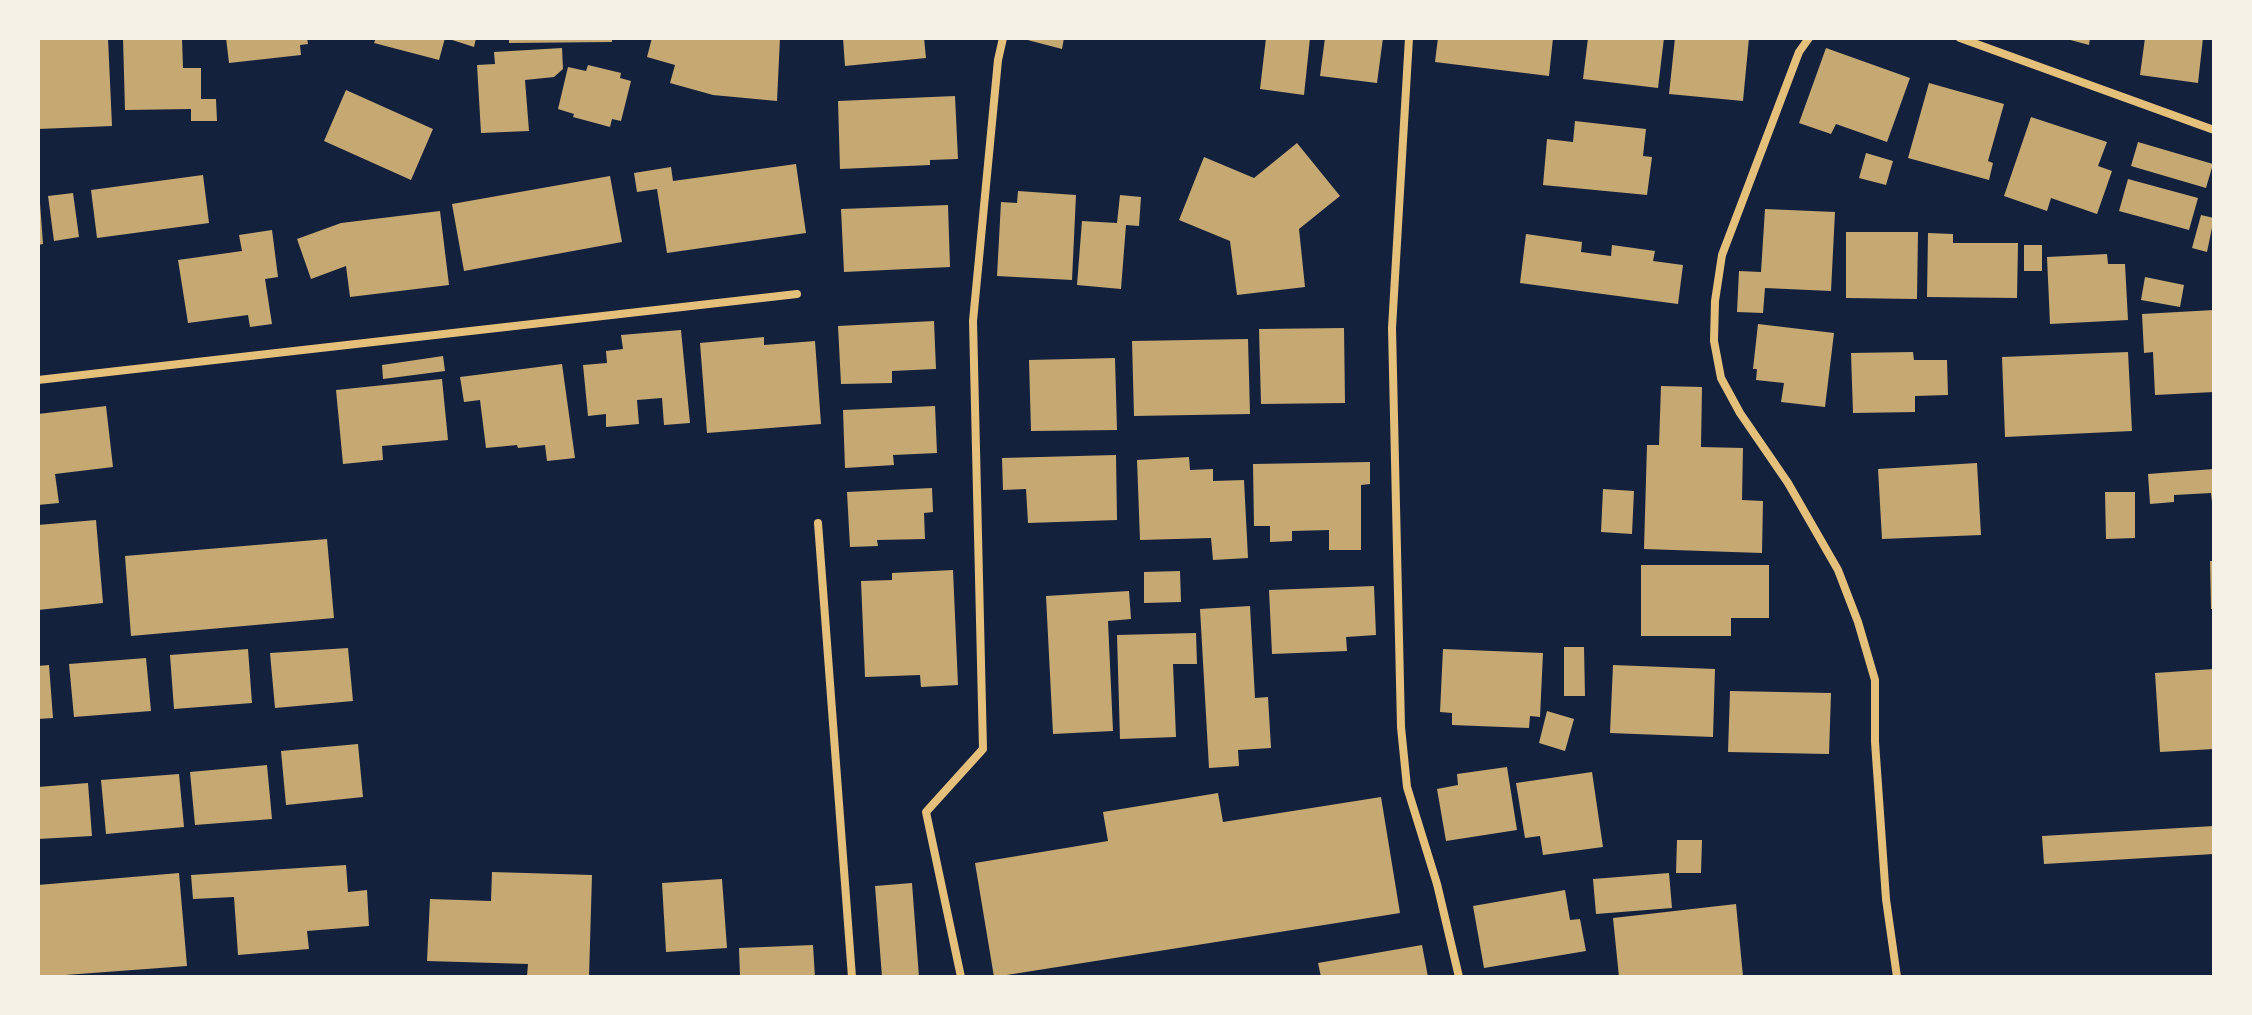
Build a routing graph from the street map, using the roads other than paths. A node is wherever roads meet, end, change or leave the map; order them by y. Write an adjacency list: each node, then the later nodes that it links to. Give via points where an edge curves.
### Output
1 (1003, 38): 10 (street, via 973,321 983,749 926,812)
2 (1409, 38): 11 (street, via 1392,328 1401,727 1407,787)
3 (1809, 38): 12 (street, via 1799,52 1722,255 1714,341 1721,378 1838,570 1875,680 1886,899)
4 (1960, 38): 5 (street)
5 (2214, 130)
6 (797, 294): 7 (street)
7 (38, 380)
8 (818, 523): 9 (street)
9 (852, 977)
10 (961, 977)
11 (1459, 977)
12 (1897, 977)

